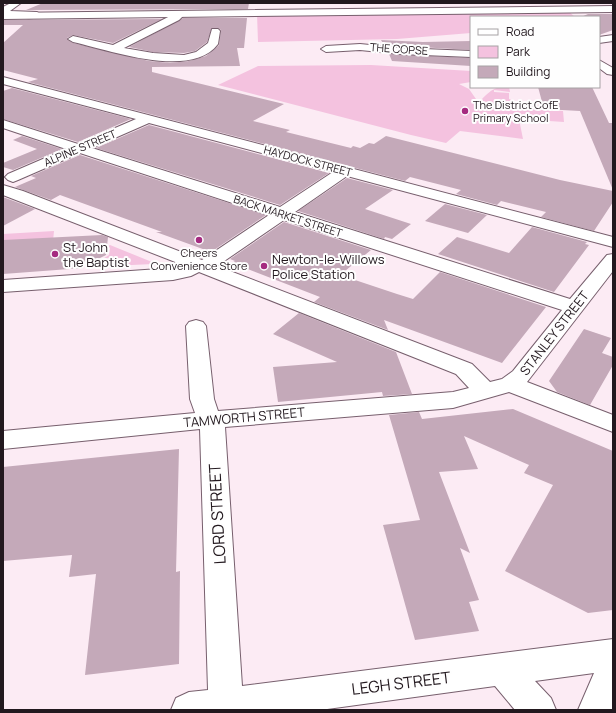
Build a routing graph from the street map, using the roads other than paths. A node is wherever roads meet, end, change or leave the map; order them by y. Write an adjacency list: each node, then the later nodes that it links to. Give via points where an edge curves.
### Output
1 (15, 3): 2 (street); 6 (street, via 6,9 6,12)
2 (3, 7)
3 (613, 10): 4 (street)
4 (180, 14): 6 (street); 11 (street)
5 (3, 16): 6 (street)
6 (44, 16)
7 (215, 31): 11 (street, via 213,44 197,56 189,58 163,58)
8 (613, 38): 10 (street)
9 (73, 39): 11 (street)
10 (600, 40)
11 (116, 48)
12 (324, 49): 13 (street, THE COPSE, via 360,47)
13 (470, 54)
14 (600, 64): 15 (street)
15 (611, 72)
16 (3, 80): 17 (street, HAYDOCK STREET)
17 (147, 119): 19 (street, ALPINE STREET); 20 (street, HAYDOCK STREET)
18 (3, 124): 19 (street, BACK MARKET STREET)
19 (80, 149): 21 (street, ALPINE STREET); 22 (street, BACK MARKET STREET)
20 (346, 170): 22 (street); 23 (street, HAYDOCK STREET)
21 (8, 183): 25 (street, via 17,194)
22 (284, 214): 25 (street); 27 (street, BACK MARKET STREET)
23 (613, 242)
24 (613, 259): 27 (street, STANLEY STREET)
25 (201, 266): 26 (street, via 173,274); 30 (street, via 464,369)
26 (3, 286)
27 (587, 299): 29 (street, STANLEY STREET, via 521,376)
28 (196, 326): 31 (street, LORD STREET, via 202,399 205,410)
29 (510, 384): 30 (street, STANLEY STREET); 32 (street)
30 (484, 390): 31 (street, TAMWORTH STREET, via 452,400)
31 (212, 420): 33 (street, TAMWORTH STREET); 37 (street, LORD STREET)
32 (613, 424)
33 (3, 440)
34 (613, 655): 35 (street, LEGH STREET)
35 (503, 670): 37 (street, LEGH STREET); 39 (street)
36 (613, 676): 40 (street, via 604,688)
37 (226, 704): 38 (street, LEGH STREET)
38 (189, 710)
39 (538, 710)
40 (596, 710)

